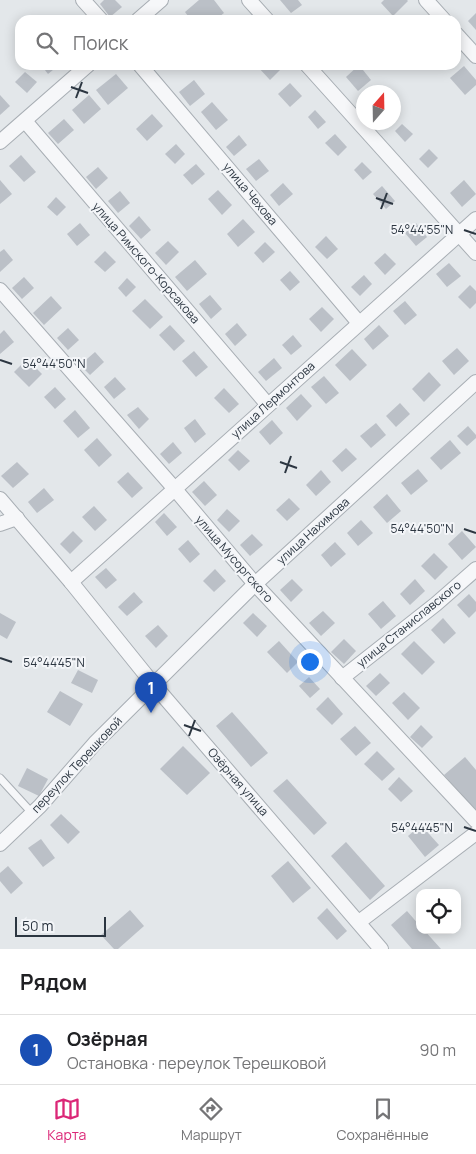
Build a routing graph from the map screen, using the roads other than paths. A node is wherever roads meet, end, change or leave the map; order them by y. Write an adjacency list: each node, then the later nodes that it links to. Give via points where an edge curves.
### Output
1 (83, 0): 5 (street)
2 (161, 0): 6 (street)
3 (249, 0): 7 (street)
4 (426, 0): 8 (street)
5 (96, 15)
6 (144, 15)
7 (262, 15)
8 (440, 15)
9 (461, 40): 10 (street)
10 (476, 56)
11 (82, 70): 14 (street)
12 (144, 70): 20 (street, улица Чехова)
13 (311, 70): 17 (street)
14 (25, 121): 15 (street); 22 (street, улица Римского-Корсакова)
15 (0, 142)
16 (476, 219): 17 (street, улица Лермонтова)
17 (459, 234): 18 (street); 20 (street, улица Лермонтова)
18 (476, 253)
19 (0, 290): 23 (street, улица Мусоргского)
20 (359, 323): 22 (street, улица Лермонтова)
21 (476, 382): 29 (street, улица Нахимова)
22 (268, 405): 23 (street, улица Лермонтова)
23 (174, 488): 28 (street, улица Лермонтова); 29 (street, улица Мусоргского)
24 (0, 498): 25 (street, Озёрная улица)
25 (17, 518): 26 (street); 28 (street, Озёрная улица)
26 (0, 524)
27 (476, 569): 30 (street, улица Станиславского)
28 (70, 582): 31 (street, Озёрная улица)
29 (255, 584): 30 (street, улица Мусоргского); 31 (street, улица Нахимова)
30 (342, 678): 34 (street, улица Мусоргского)
31 (154, 685): 33 (street, переулок Терешковой, via 95,743); 37 (street, Озёрная улица)
32 (0, 778): 33 (lane)
33 (32, 814): 36 (street, переулок Терешковой)
34 (476, 820)
35 (476, 833): 37 (street)
36 (0, 844)
37 (359, 922): 38 (street, Озёрная улица)
38 (381, 949)

